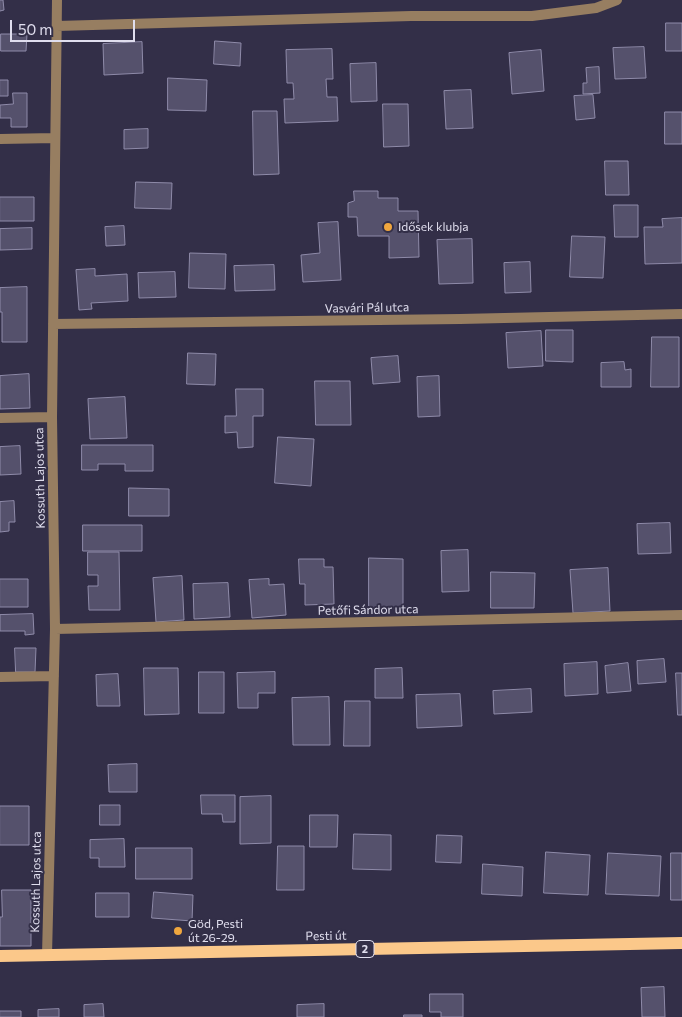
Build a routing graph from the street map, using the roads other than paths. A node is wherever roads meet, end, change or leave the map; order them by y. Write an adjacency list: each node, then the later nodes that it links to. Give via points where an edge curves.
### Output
1 (57, 0): 3 (street, Kossuth Lajos utca)
2 (618, 0): 3 (street, via 596,8 532,16 411,16)
3 (57, 26): 4 (street, Kossuth Lajos utca)
4 (55, 138): 5 (street); 7 (street, Kossuth Lajos utca)
5 (0, 139)
6 (682, 314): 7 (street, Vasvári Pál utca)
7 (53, 324): 9 (street, Kossuth Lajos utca)
8 (0, 418): 9 (street)
9 (52, 418): 11 (street, Kossuth Lajos utca)
10 (682, 615): 11 (street, Petőfi Sándor utca)
11 (55, 629): 12 (street, Kossuth Lajos utca)
12 (54, 676): 13 (street); 15 (street, Kossuth Lajos utca)
13 (0, 677)
14 (682, 944): 15 (main road, Pesti út / 2)
15 (47, 955): 16 (main road, Pesti út / 2)
16 (0, 956)

